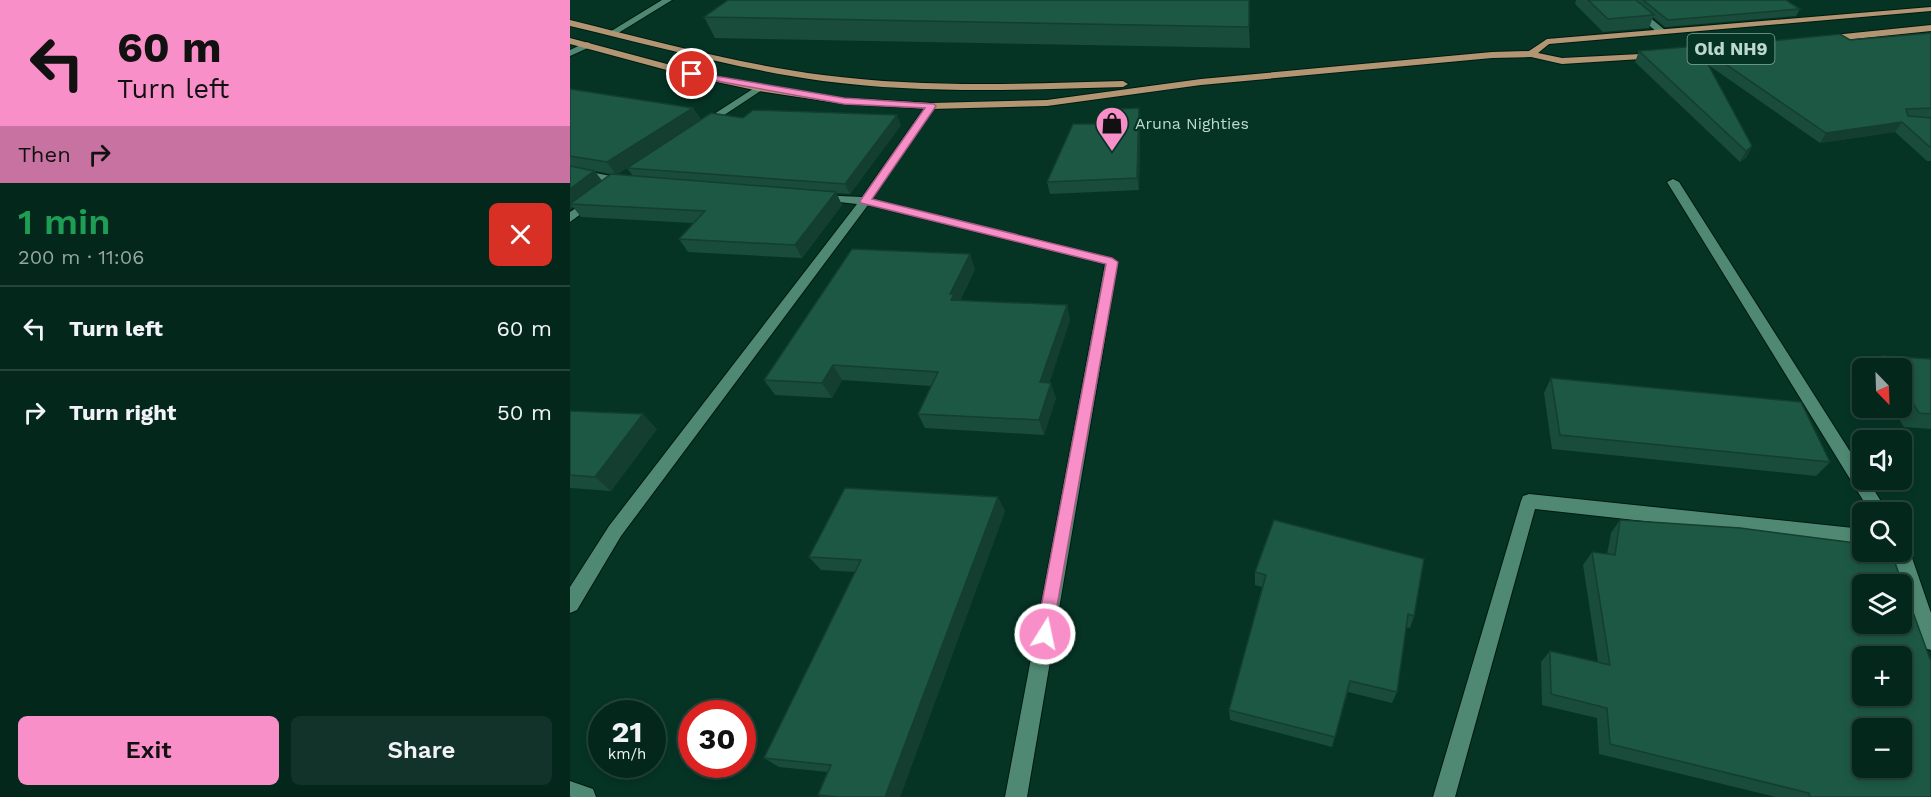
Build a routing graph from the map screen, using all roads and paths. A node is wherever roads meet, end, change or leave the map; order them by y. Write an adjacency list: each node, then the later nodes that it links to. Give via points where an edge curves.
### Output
1 (668, 0): 7 (street)
2 (1624, 0): 6 (street)
3 (1931, 9): 6 (main road)
4 (570, 22): 7 (main road, Old NH9)
5 (1931, 28): 8 (main road)
6 (1662, 32): 12 (main road, via 1547,42)
7 (612, 33): 14 (main road, Old NH9, via 823,78 915,86)
8 (1813, 40)
9 (570, 41): 10 (main road, Old NH9)
10 (587, 45): 11 (street); 15 (main road, Old NH9)
11 (570, 53)
12 (1531, 54): 13 (main road, Old NH9, via 1562,61); 14 (main road, Old NH9)
13 (1666, 55)
14 (1201, 82): 16 (main road, Old NH9, via 1047,104)
15 (759, 88): 16 (main road, Old NH9, via 844,101); 17 (street)
16 (931, 106): 21 (street)
17 (693, 131)
18 (570, 171): 22 (street, via 626,179)
19 (1673, 182): 23 (street)
20 (807, 196): 21 (street)
21 (865, 201): 26 (street, via 615,531); 30 (street, via 1112,262)
22 (570, 218)
23 (1873, 502)
24 (1852, 536): 31 (street, via 1529,501)
25 (1904, 562): 27 (street)
26 (570, 604)
27 (1931, 641)
28 (570, 792): 29 (street)
29 (585, 797)
30 (1016, 797)
31 (1444, 797)

